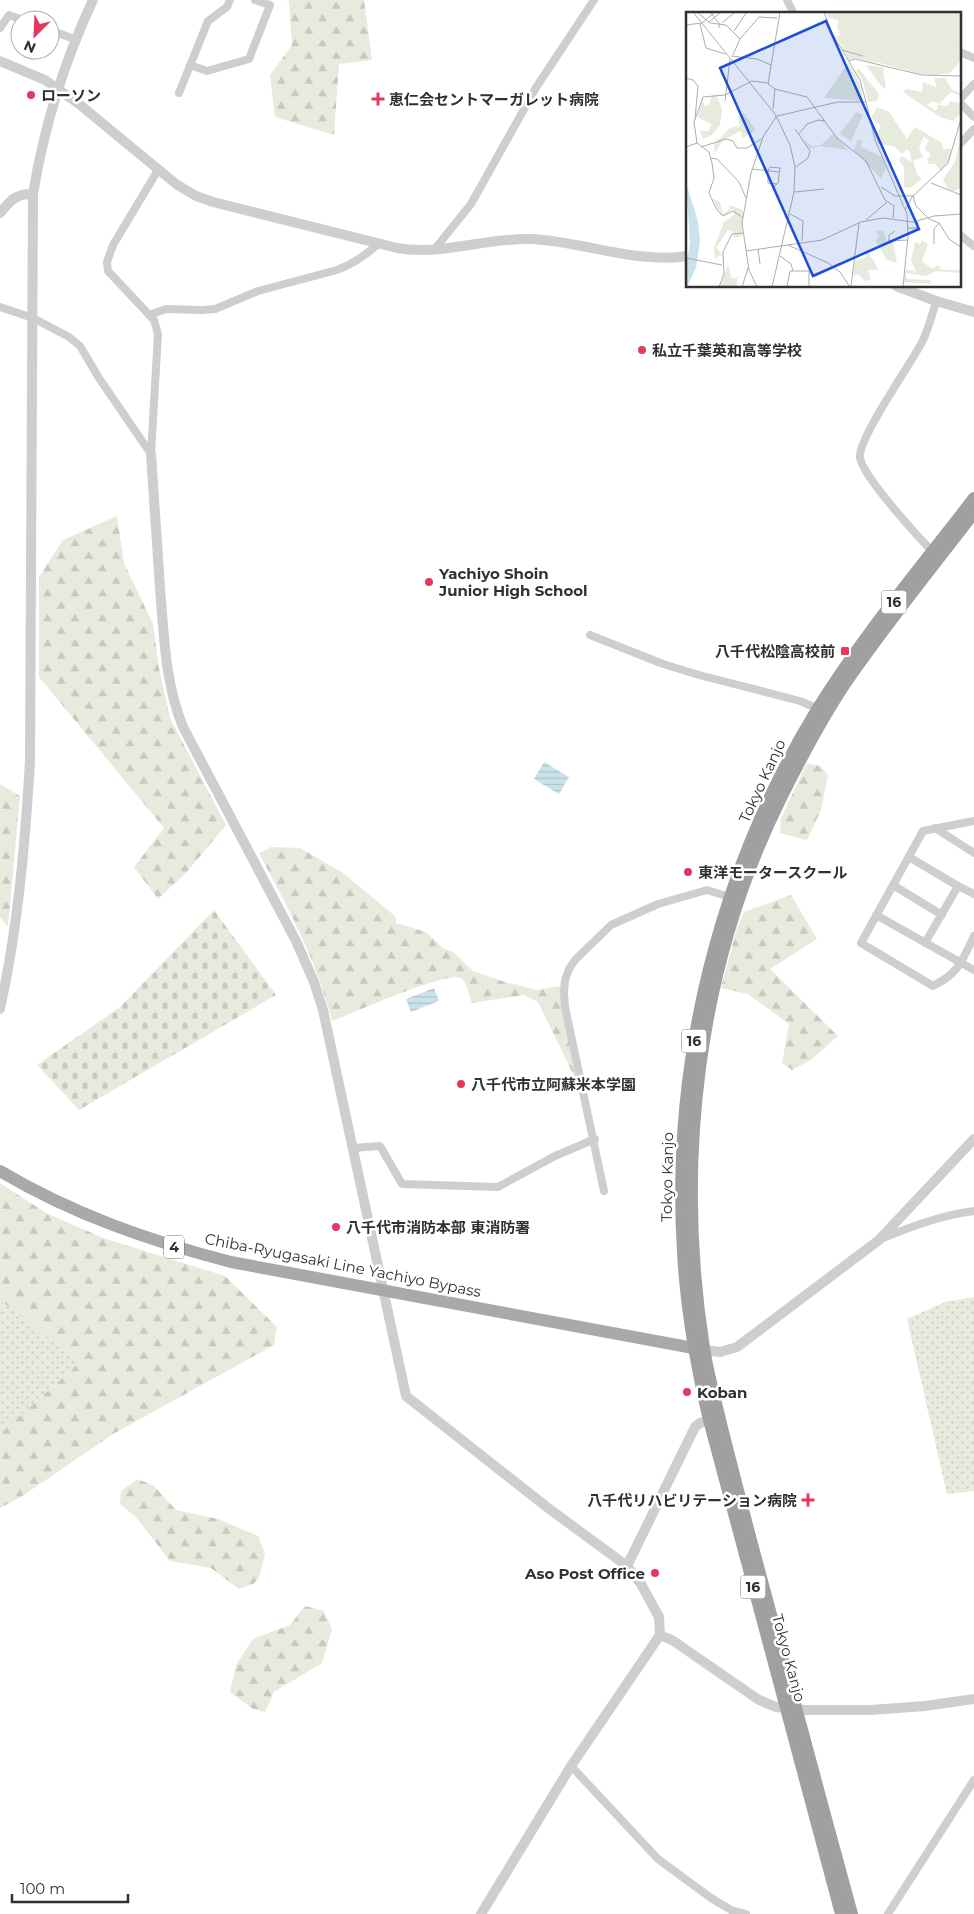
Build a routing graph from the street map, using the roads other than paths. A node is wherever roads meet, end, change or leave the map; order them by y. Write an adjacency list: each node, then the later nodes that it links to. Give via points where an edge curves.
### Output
1 (93, 0): 10 (street)
2 (230, 0): 14 (street, via 227,7 208,21)
3 (255, 0): 14 (street, via 270,5 249,59 207,71)
4 (594, 0): 29 (street, via 537,86 471,204)
5 (787, 0): 6 (street)
6 (793, 12)
7 (10, 15): 8 (street)
8 (0, 28)
9 (60, 34): 10 (street)
10 (77, 40): 16 (street)
11 (962, 53): 12 (street)
12 (974, 58)
13 (0, 61): 16 (street)
14 (190, 65): 17 (street)
15 (974, 84): 18 (street)
16 (57, 88): 23 (street); 24 (street, via 39,155)
17 (179, 93)
18 (962, 99)
19 (962, 103): 20 (street)
20 (974, 117)
21 (974, 129): 22 (street)
22 (962, 142)
23 (158, 170): 27 (street, via 196,196 213,202); 35 (street, via 113,245 107,262 108,271)
24 (33, 194): 25 (street, via 11,199); 36 (street)
25 (0, 213)
26 (962, 237): 28 (street)
27 (378, 244): 29 (street, via 417,252); 35 (street, via 349,266 258,291 215,309 166,309)
28 (974, 246)
29 (434, 250): 30 (street, via 532,239 656,258)
30 (686, 256)
31 (901, 288): 32 (street)
32 (936, 301): 34 (street); 40 (street, via 922,343 860,450 860,459 878,489)
33 (0, 307): 36 (street)
34 (974, 312)
35 (149, 315): 37 (street, via 158,334)
36 (33, 318): 37 (street, via 80,346); 57 (street, via 30,761 26,836 15,927)
37 (151, 454): 60 (street, via 162,608 174,704 314,982)
38 (974, 498): 40 (highway, Tokyo Kanjo / 16)
39 (974, 513): 40 (highway, Tokyo Kanjo / 16)
40 (936, 555): 42 (highway, Tokyo Kanjo / 16, via 859,665)
41 (590, 636): 42 (street, via 663,664 800,701)
42 (822, 711): 50 (highway, Tokyo Kanjo / 16, via 782,773); 66 (highway, Tokyo Kanjo / 16, via 762,840 740,898 710,1011 697,1087 692,1158)
43 (974, 821): 44 (street)
44 (934, 828): 45 (street); 46 (street, via 923,831)
45 (974, 853)
46 (909, 856): 47 (street); 48 (street)
47 (893, 885): 51 (street); 52 (street)
48 (958, 886): 49 (street); 52 (street)
49 (974, 894)
50 (730, 897): 58 (street, via 707,890 658,904 611,925 569,969 565,980 565,1007); 66 (highway, Tokyo Kanjo / 16, via 703,996 684,1113 682,1250)
51 (876, 915): 54 (street); 55 (street, via 860,943 933,986 949,978)
52 (942, 915): 54 (street)
53 (974, 936): 55 (street)
54 (925, 943): 55 (street)
55 (961, 963): 56 (street)
56 (974, 970)
57 (1, 1004)
58 (595, 1139): 60 (street, via 555,1156 498,1187 402,1184 380,1146); 62 (street)
59 (974, 1139): 64 (street)
60 (353, 1148): 65 (street)
61 (0, 1171): 65 (main road, Chiba-Ryugasaki Line Yachiyo Bypass / 4, via 63,1205 154,1240 231,1262)
62 (604, 1191)
63 (974, 1211): 64 (street, via 922,1222)
64 (878, 1240): 66 (street, via 737,1347 720,1352)
65 (383, 1291): 66 (main road, Chiba-Ryugasaki Line Yachiyo Bypass / 4); 68 (street, via 406,1396)
66 (699, 1349): 67 (highway, Tokyo Kanjo / 16); 71 (highway, Tokyo Kanjo / 16, via 747,1524)
67 (709, 1420): 68 (street, via 694,1428); 71 (highway, Tokyo Kanjo / 16)
68 (627, 1566): 69 (street, via 659,1617)
69 (660, 1635): 71 (street, via 766,1704); 72 (street)
70 (974, 1699): 71 (street, via 902,1708)
71 (791, 1709): 76 (highway, Tokyo Kanjo / 16); 77 (highway, Tokyo Kanjo / 16)
72 (571, 1766): 74 (street); 75 (street, via 658,1859 711,1898 731,1910)
73 (974, 1780): 78 (street)
74 (481, 1914)
75 (746, 1914)
76 (841, 1914)
77 (852, 1914)
78 (888, 1914)

